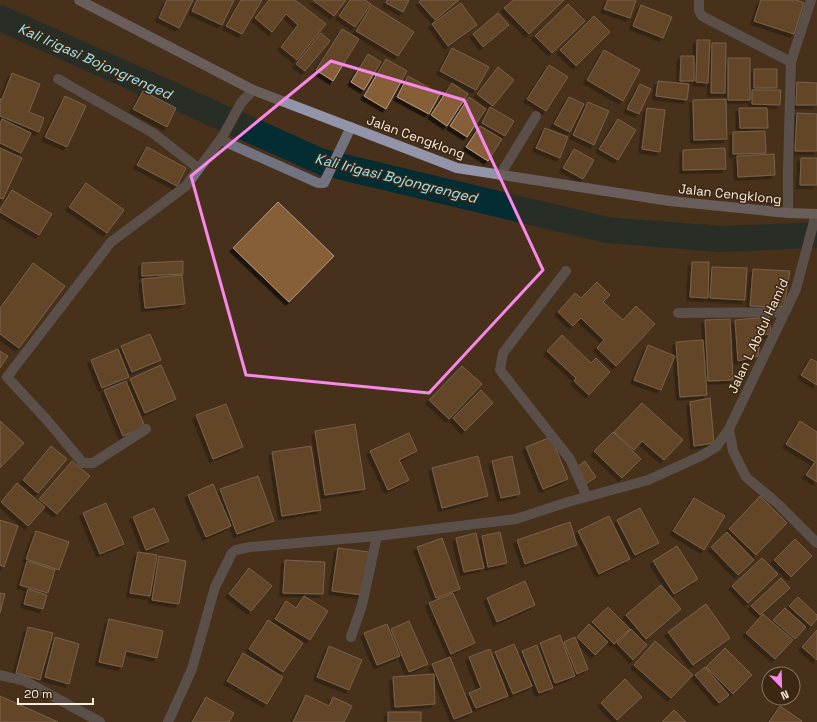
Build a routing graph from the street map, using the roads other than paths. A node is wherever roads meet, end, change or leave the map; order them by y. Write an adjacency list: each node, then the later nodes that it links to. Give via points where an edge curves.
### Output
1 (79, 0): 6 (main road, Jalan Cengklong)
2 (699, 0): 4 (street, via 699,11 702,16)
3 (811, 0): 4 (street)
4 (791, 62): 12 (street)
5 (58, 79): 10 (street, via 153,133)
6 (253, 90): 8 (main road, Jalan Cengklong); 9 (street, via 241,103)
7 (536, 116): 11 (street)
8 (351, 127): 9 (street, via 324,183 318,183); 11 (main road, Jalan Cengklong, via 457,168)
9 (222, 138): 10 (street)
10 (198, 168): 17 (street, via 186,186 111,242 6,377 83,463 93,463)
11 (500, 175): 12 (main road, Jalan Cengklong, via 670,201)
12 (788, 213): 13 (main road, Jalan Cengklong)
13 (817, 214): 15 (street, Jalan L Abdul Hamid, via 796,289)
14 (566, 271): 19 (street, via 503,353 500,370 570,459)
15 (785, 312): 16 (street); 18 (street, Jalan L Abdul Hamid)
16 (678, 313)
17 (146, 429)
18 (729, 429): 19 (street, Jalan L Abdul Hamid, via 716,447 701,456 648,480); 21 (street, via 733,451 746,477 778,504)
19 (587, 497): 20 (street, Jalan L Abdul Hamid, via 516,519)
20 (377, 536): 22 (street, via 362,605); 25 (street, Jalan L Abdul Hamid, via 250,547 233,551 215,587 192,670)
21 (817, 543)
22 (351, 637)
23 (0, 675): 24 (street, via 25,681)
24 (100, 722)
25 (168, 722)

